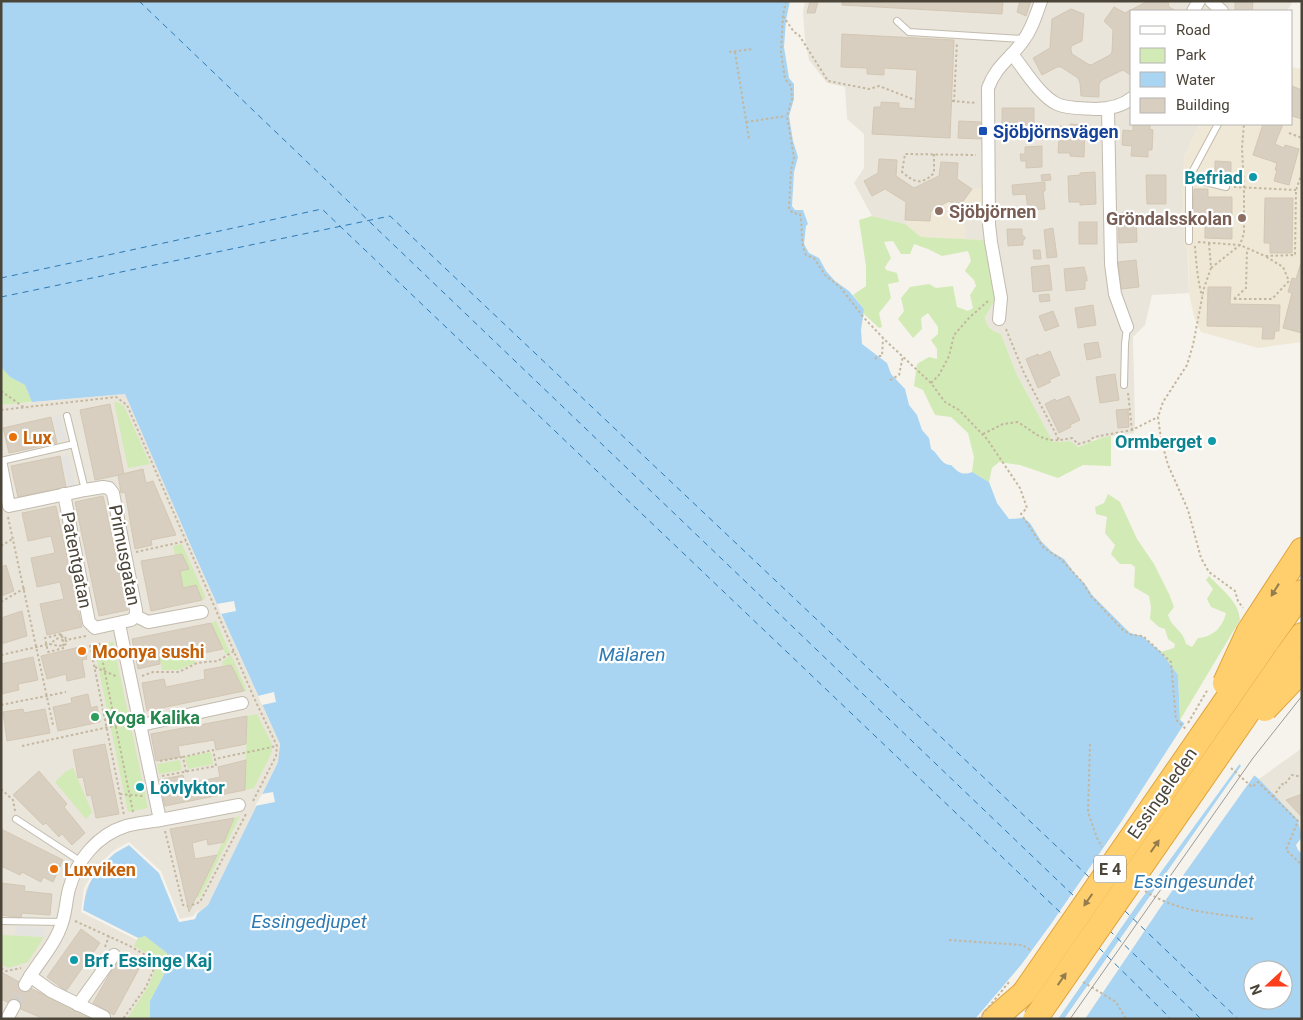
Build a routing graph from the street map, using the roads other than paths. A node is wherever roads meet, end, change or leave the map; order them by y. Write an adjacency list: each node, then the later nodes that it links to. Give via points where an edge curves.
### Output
1 (1040, 1): 5 (street)
2 (1211, 1): 3 (street)
3 (1221, 10)
4 (896, 20): 5 (lane, via 909,32)
5 (1025, 40): 6 (street)
6 (1012, 54): 8 (street, via 1046,96 1057,104); 13 (street, via 992,77 987,104 989,224 1001,298)
7 (1130, 99): 8 (street)
8 (1108, 109): 14 (street, via 1112,264 1115,294)
9 (1217, 125): 10 (lane)
10 (1189, 178): 11 (lane); 12 (lane)
11 (1226, 187)
12 (1192, 241)
13 (1000, 319)
14 (1127, 328): 15 (lane)
15 (1124, 385)
16 (67, 416): 17 (lane)
17 (74, 444): 18 (lane); 20 (lane)
18 (1, 461)
19 (1, 465): 21 (street, Primusgatan, via 9,506)
20 (84, 490): 21 (street, Primusgatan); 25 (street, Primusgatan, via 103,486 113,493)
21 (64, 494): 26 (street, Patentgatan, via 90,622 95,628)
22 (1302, 550): 28 (highway, one-way to 28)
23 (1302, 592): 28 (highway)
24 (202, 612): 25 (street, Primusgatan, via 148,622)
25 (136, 616): 26 (street, Primusgatan)
26 (119, 624): 31 (street, Primusgatan)
27 (1302, 635): 29 (highway)
28 (1258, 637): 39 (highway, Essingeleden / E 4, one-way to 39, bridge)
29 (1294, 664): 47 (highway, Essingeleden / E 4, one-way to 29, bridge)
30 (242, 703): 31 (street)
31 (136, 723): 34 (street, Primusgatan)
32 (239, 805): 34 (street)
33 (16, 819): 35 (lane)
34 (162, 823): 35 (street, via 126,826 92,848)
35 (80, 861): 37 (street, via 69,888)
36 (1, 920): 37 (lane)
37 (63, 922): 40 (street, via 57,936 28,976)
38 (114, 955): 40 (street)
39 (1024, 993): 45 (highway); 46 (highway, Essingeleden / E 4)
40 (78, 1005): 43 (street)
41 (14, 1006): 44 (street)
42 (1, 1015): 44 (street)
43 (104, 1017)
44 (8, 1019)
45 (994, 1019)
46 (1005, 1019)
47 (1034, 1019)

